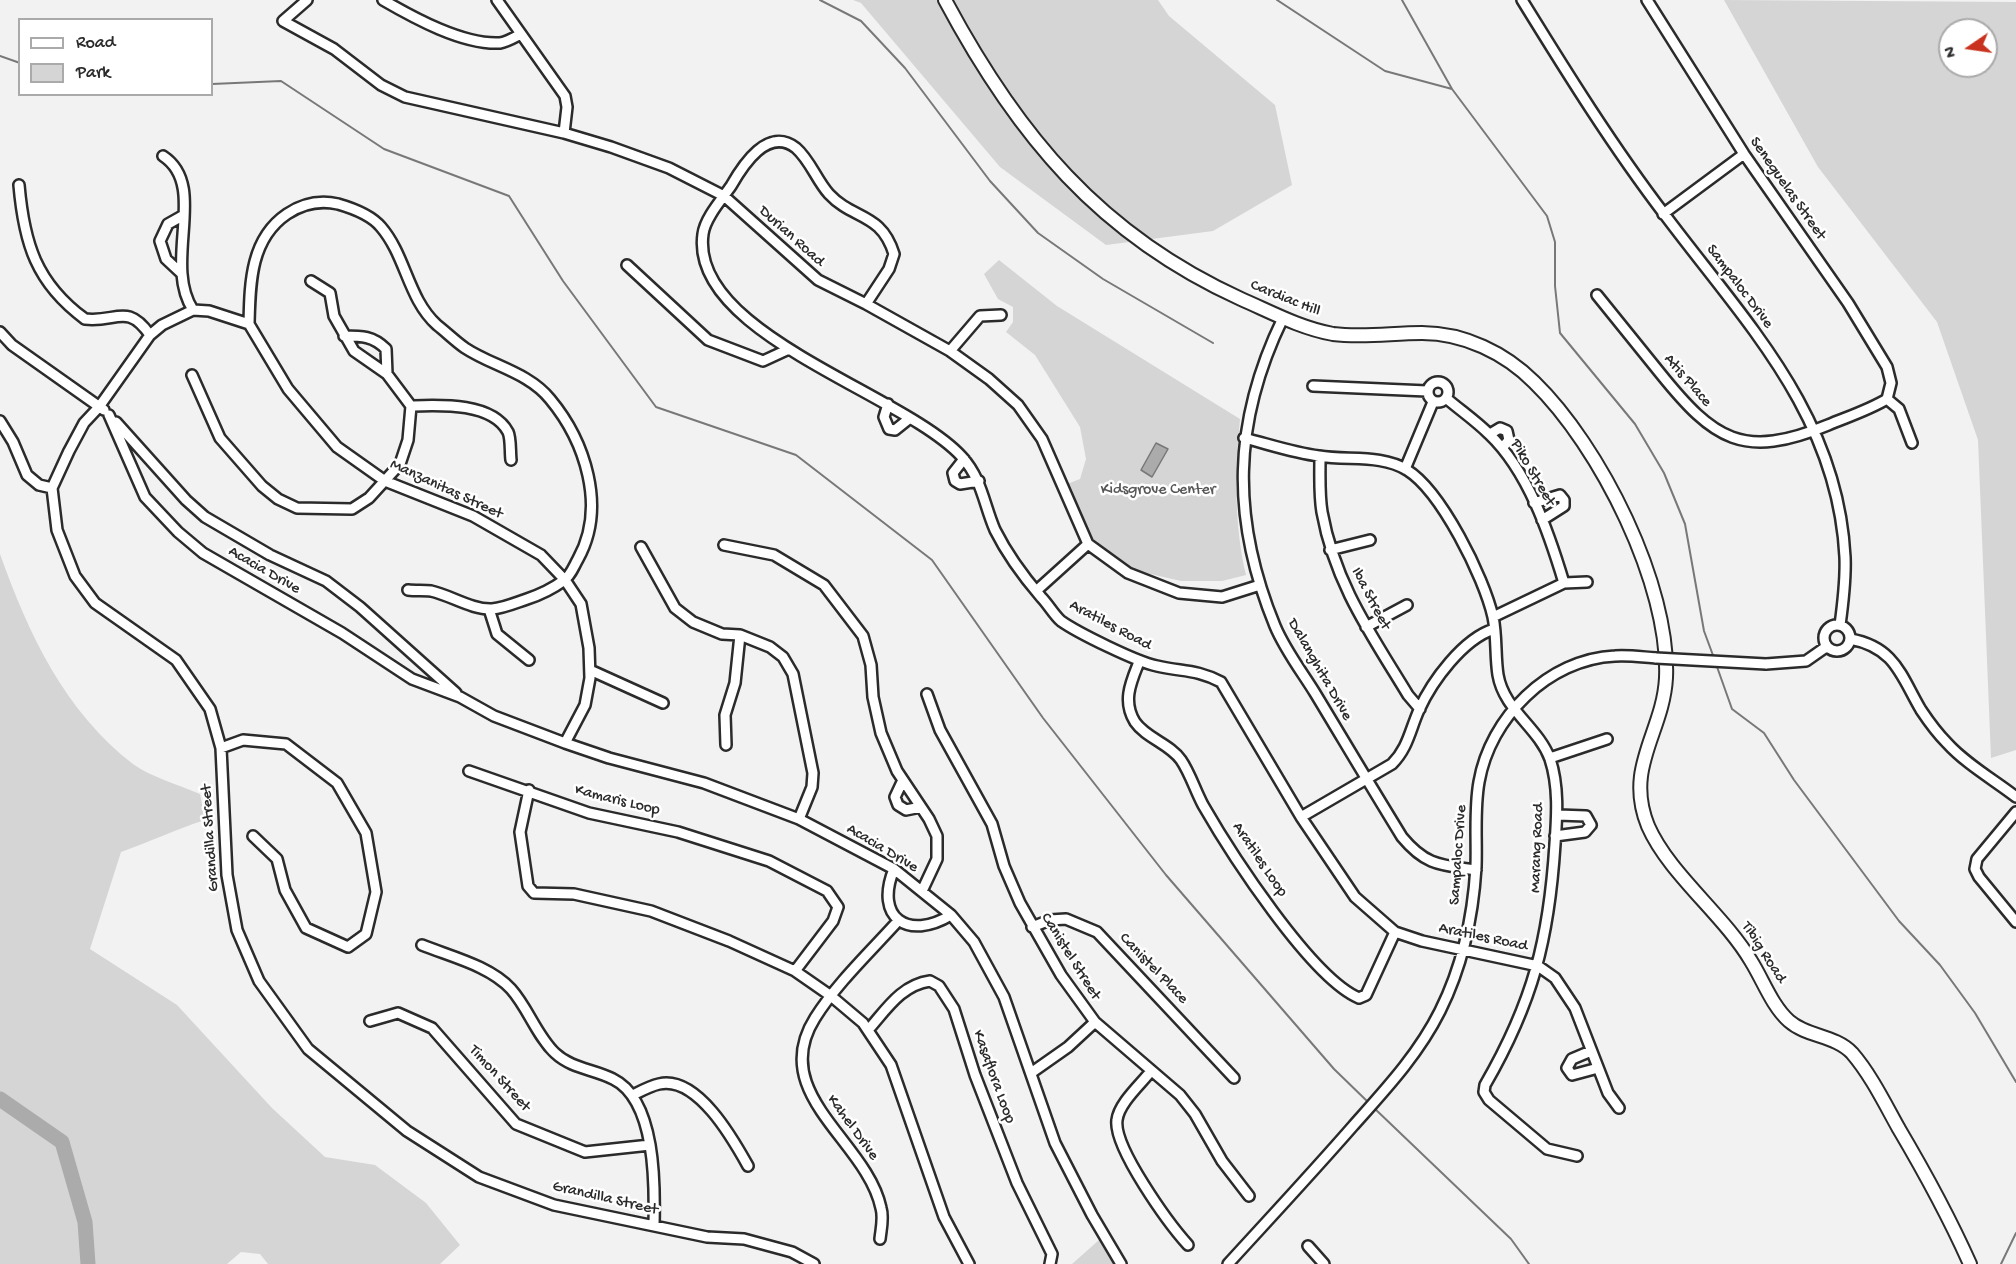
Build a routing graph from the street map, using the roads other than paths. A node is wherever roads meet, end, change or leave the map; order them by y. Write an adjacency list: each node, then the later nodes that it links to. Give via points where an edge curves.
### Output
1 (307, 0): 8 (street, Durian Road, via 283,21 334,49 381,86 405,97)
2 (383, 0): 7 (street, via 440,29 476,39 501,43)
3 (497, 0): 7 (street)
4 (945, 0): 22 (main road, Cardiac Hill, via 1007,104 1108,218 1171,263)
5 (1522, 0): 13 (street, Sampaloc Drive, via 1583,99)
6 (1647, 0): 9 (street, Seneguelas Street)
7 (521, 34): 8 (street, via 565,96)
8 (564, 133): 12 (street, Durian Road, via 669,168)
9 (1744, 154): 13 (street); 34 (street, Seneguelas Street, via 1848,303 1887,367 1891,383)
10 (163, 156): 14 (street, via 176,169 186,189)
11 (19, 185): 25 (street, via 32,255 60,300 85,319 128,315 141,321)
12 (724, 196): 19 (street, Durian Road, via 818,280); 19 (street, Aratiles Road, via 745,162 764,145 779,143 796,148 830,195 879,225 891,245 894,254 889,269); 27 (street, Aratiles Road, via 703,231 702,255 713,282 745,320)
13 (1663, 214): 42 (street, Sampaloc Drive, via 1773,358)
14 (183, 215): 16 (street); 16 (street, via 168,224 160,241 166,259)
15 (627, 265): 27 (street, via 708,340 763,362)
16 (181, 273): 20 (street)
17 (311, 281): 26 (street, via 330,293 334,316)
18 (1597, 295): 42 (street, Atis Place, via 1701,421 1743,441 1764,443)
19 (866, 304): 28 (street, Durian Road)
20 (193, 310): 23 (street, via 209,310); 25 (street)
21 (1001, 315): 28 (street, via 980,316)
22 (1283, 318): 44 (street, Dalanghita Drive, via 1261,371); 69 (main road, Cardiac Hill, via 1333,334 1446,335 1477,344 1514,364 1555,405 1606,479 1644,562)
23 (249, 324): 51 (street, Manzanitas Street, via 288,389 337,447); 61 (street, via 250,284 258,248 272,224 295,208 323,201 353,208 381,226 414,295 434,322 465,348 529,380 549,398 572,433 586,467 592,499 588,533)
24 (0, 332): 38 (street, Acacia Drive, via 12,345)
25 (150, 335): 38 (street)
26 (344, 336): 29 (street, via 354,351); 29 (street, via 376,339 386,349)
27 (789, 349): 36 (street, Aratiles Road)
28 (950, 351): 58 (street, Durian Road, via 1018,405 1036,430 1059,473)
29 (387, 374): 37 (street)
30 (192, 375): 51 (street, via 220,438 262,486 279,499 297,508 352,509)
31 (1313, 386): 32 (street)
32 (1427, 391): 33 (street, via 1441,382 1447,387); 35 (street)
33 (1446, 398): 35 (street); 43 (street, Piko Street)
34 (1887, 399): 42 (street, Atis Place); 45 (street, via 1899,409)
35 (1433, 402): 50 (street)
36 (888, 404): 40 (street, Aratiles Road); 40 (street, via 884,424 889,429 895,430)
37 (411, 406): 49 (street, via 453,405 497,420 508,432); 51 (street, via 408,440 400,464)
38 (99, 407): 39 (street, Acacia Drive); 53 (street, via 84,423)
39 (109, 415): 81 (street, Acacia Drive, via 205,517 270,555 326,581); 81 (street, Acacia Drive, via 145,497 203,553 342,633 412,679)
40 (910, 418): 48 (street, Aratiles Road, via 947,442)
41 (0, 421): 53 (street, via 27,475 39,485)
42 (1816, 430): 71 (street, Sampaloc Drive, via 1842,522 1845,580)
43 (1490, 434): 46 (street, Piko Street); 46 (street, via 1500,428 1508,431 1509,440)
44 (1244, 438): 47 (street, Marang Road); 64 (street, Dalanghita Drive, via 1245,514)
45 (1911, 443)
46 (1502, 448): 54 (street, Piko Street)
47 (1320, 457): 50 (street, Marang Road, via 1354,457); 60 (street, Iba Street, via 1322,510)
48 (964, 459): 52 (street, Aratiles Road); 52 (street, via 953,472 955,481)
49 (511, 460)
50 (1405, 469): 70 (street, Marang Road, via 1438,500 1479,579)
51 (385, 481): 61 (street, Manzanitas Street, via 472,516 541,555)
52 (979, 481): 66 (street, Aratiles Road, via 995,529 1019,573)
53 (52, 488): 88 (street, Grandilla Street, via 57,530 75,576 95,603 176,660 210,709)
54 (1534, 503): 55 (street, Piko Street); 55 (street, via 1552,495 1560,495 1564,500 1560,511)
55 (1542, 520): 63 (street, Piko Street)
56 (1370, 540): 60 (street)
57 (724, 544): 91 (street, via 774,555 824,585 843,609 862,636 871,665 881,733)
58 (1088, 544): 64 (street, Durian Road, via 1128,573 1179,593 1222,597); 66 (street)
59 (641, 547): 74 (street, via 675,608 693,622 722,634)
60 (1330, 550): 72 (street, Iba Street, via 1346,594)
61 (565, 580): 68 (street, via 541,594); 79 (street, Manzanitas Street, via 581,604)
62 (1587, 582): 63 (street)
63 (1564, 583): 70 (street)
64 (1260, 585): 92 (street, Dalanghita Drive, via 1276,629)
65 (408, 590): 68 (street, via 430,591)
66 (1036, 591): 78 (street, Aratiles Road, via 1061,620)
67 (1407, 605): 72 (street)
68 (489, 609): 77 (street, via 497,634)
69 (1660, 616): 139 (main road, Tibig Road, via 1666,678 1640,774 1647,824 1669,859 1744,948 1783,1016 1794,1026 1840,1043 1852,1053 1916,1159)
70 (1493, 617): 73 (street, Marang Road)
71 (1840, 625): 75 (street, via 1848,630); 76 (street, via 1825,631)
72 (1366, 627): 84 (street, Iba Street)
73 (1494, 629): 83 (street, Marang Road, via 1498,676 1503,695); 84 (street, via 1478,634 1464,647)
74 (740, 635): 87 (street, via 735,683 725,715); 99 (street, via 770,647 783,657 793,674 813,773 812,787)
75 (1850, 639): 76 (street, via 1839,651); 94 (street, via 1865,642 1891,659 1920,709 1944,740)
76 (1826, 647): 83 (street, Sampaloc Drive, bridge, via 1806,661 1766,664 1614,656 1585,662 1555,675)
77 (529, 660)
78 (1139, 662): 98 (street, Aratiles Road, via 1201,672 1221,682); 109 (street, Aratiles Loop, via 1127,695 1135,722 1180,758 1203,805 1302,950 1321,970 1359,998 1366,995)
79 (590, 670): 82 (street); 86 (street, Manzanitas Street, via 585,705)
80 (927, 694): 108 (street, Canistel Street, via 940,730 984,805 1004,866)
81 (460, 697): 86 (street, Acacia Drive, via 494,716)
82 (663, 703)
83 (1513, 708): 89 (street, Marang Road); 103 (street, Sampaloc Drive, via 1493,738 1479,783)
84 (1420, 709): 92 (street, via 1404,752)
85 (1607, 739): 89 (street)
86 (565, 743): 99 (street, Acacia Drive, via 704,783)
87 (726, 745)
88 (220, 748): 100 (street, via 243,740 286,744 337,783 366,832 376,892 366,934 348,947 306,928 285,890 277,859); 129 (street, Grandilla Street, via 227,875 237,930 259,981 308,1049 407,1131 479,1177 554,1205)
89 (1550, 758): 97 (street, Marang Road)
90 (468, 771): 93 (street)
91 (903, 780): 95 (street); 95 (street, via 895,797 898,805 906,810)
92 (1366, 780): 98 (street); 103 (street, Dalanghita Drive, via 1416,854 1431,863)
93 (529, 790): 113 (street, via 520,832 528,886 534,892 574,894 651,911 729,940); 113 (street, Kamaris Loop, via 589,813 714,842 769,861 827,891 838,907 833,921)
94 (2016, 797)
95 (921, 807): 104 (street, via 937,836 937,860)
96 (2016, 812): 107 (street, via 1977,859 1975,869)
97 (1558, 815): 101 (street, Marang Road); 101 (street, via 1586,816 1591,825 1586,832)
98 (1301, 817): 109 (street, Aratiles Road, via 1355,897)
99 (799, 819): 102 (street, Acacia Drive)
100 (253, 836)
101 (1555, 836): 112 (street, Marang Road, via 1551,904)
102 (894, 869): 104 (street, Acacia Drive); 106 (street, via 886,898)
103 (1476, 870): 111 (street, Sampaloc Drive)
104 (922, 891): 105 (street, Acacia Drive)
105 (951, 915): 106 (street, via 935,925 920,927); 121 (street, Acacia Drive, via 974,942 1004,998)
106 (898, 921): 114 (street, Kahel Drive)
107 (2016, 922)
108 (1032, 927): 116 (street, Canistel Street); 122 (street, Canistel Place, via 1066,919 1097,932)
109 (1395, 932): 111 (street, Aratiles Road)
110 (422, 945): 123 (street, via 500,978 554,1053 575,1066 615,1079)
111 (1465, 949): 112 (street, Aratiles Road); 137 (street, Sampaloc Drive, via 1438,1014 1419,1047)
112 (1538, 966): 118 (street, Aratiles Road, via 1565,990); 126 (street, Marang Road, via 1484,1092 1547,1149)
113 (795, 971): 114 (street)
114 (831, 996): 117 (street); 130 (street, Kahel Drive, via 807,1034 803,1071 814,1104 847,1143 872,1182 881,1208)
115 (370, 1021): 125 (street, Timon Street, via 398,1013 432,1028 516,1124 585,1152)
116 (1095, 1022): 120 (street, Canistel Street); 121 (street)
117 (868, 1030): 134 (street, via 891,1065 944,1217); 135 (street, Kasaflora Loop, via 915,983 930,981 939,986 954,1009 1017,1183 1048,1243)
118 (1591, 1051): 119 (street, Aratiles Road); 119 (street, via 1572,1059 1567,1068 1572,1075)
119 (1598, 1068): 124 (street, Aratiles Road)
120 (1151, 1071): 128 (street, Canistel Street, via 1180,1095 1195,1114 1222,1161); 131 (street, via 1119,1112 1117,1130 1144,1185 1168,1223)
121 (1031, 1073): 136 (street, Acacia Drive, via 1054,1143)
122 (1234, 1077)
123 (633, 1095): 125 (street); 127 (street, via 661,1083 687,1089 711,1108)
124 (1619, 1108)
125 (650, 1145): 129 (street, via 655,1172)
126 (1577, 1156)
127 (747, 1166)
128 (1249, 1196)
129 (654, 1226): 133 (street, Grandilla Street, via 707,1237 744,1239 792,1252)
130 (880, 1239)
131 (1188, 1245)
132 (1308, 1246): 138 (street)
133 (814, 1264)
134 (969, 1264)
135 (1050, 1264)
136 (1121, 1264)
137 (1228, 1264)
138 (1324, 1264)
139 (1970, 1264)

